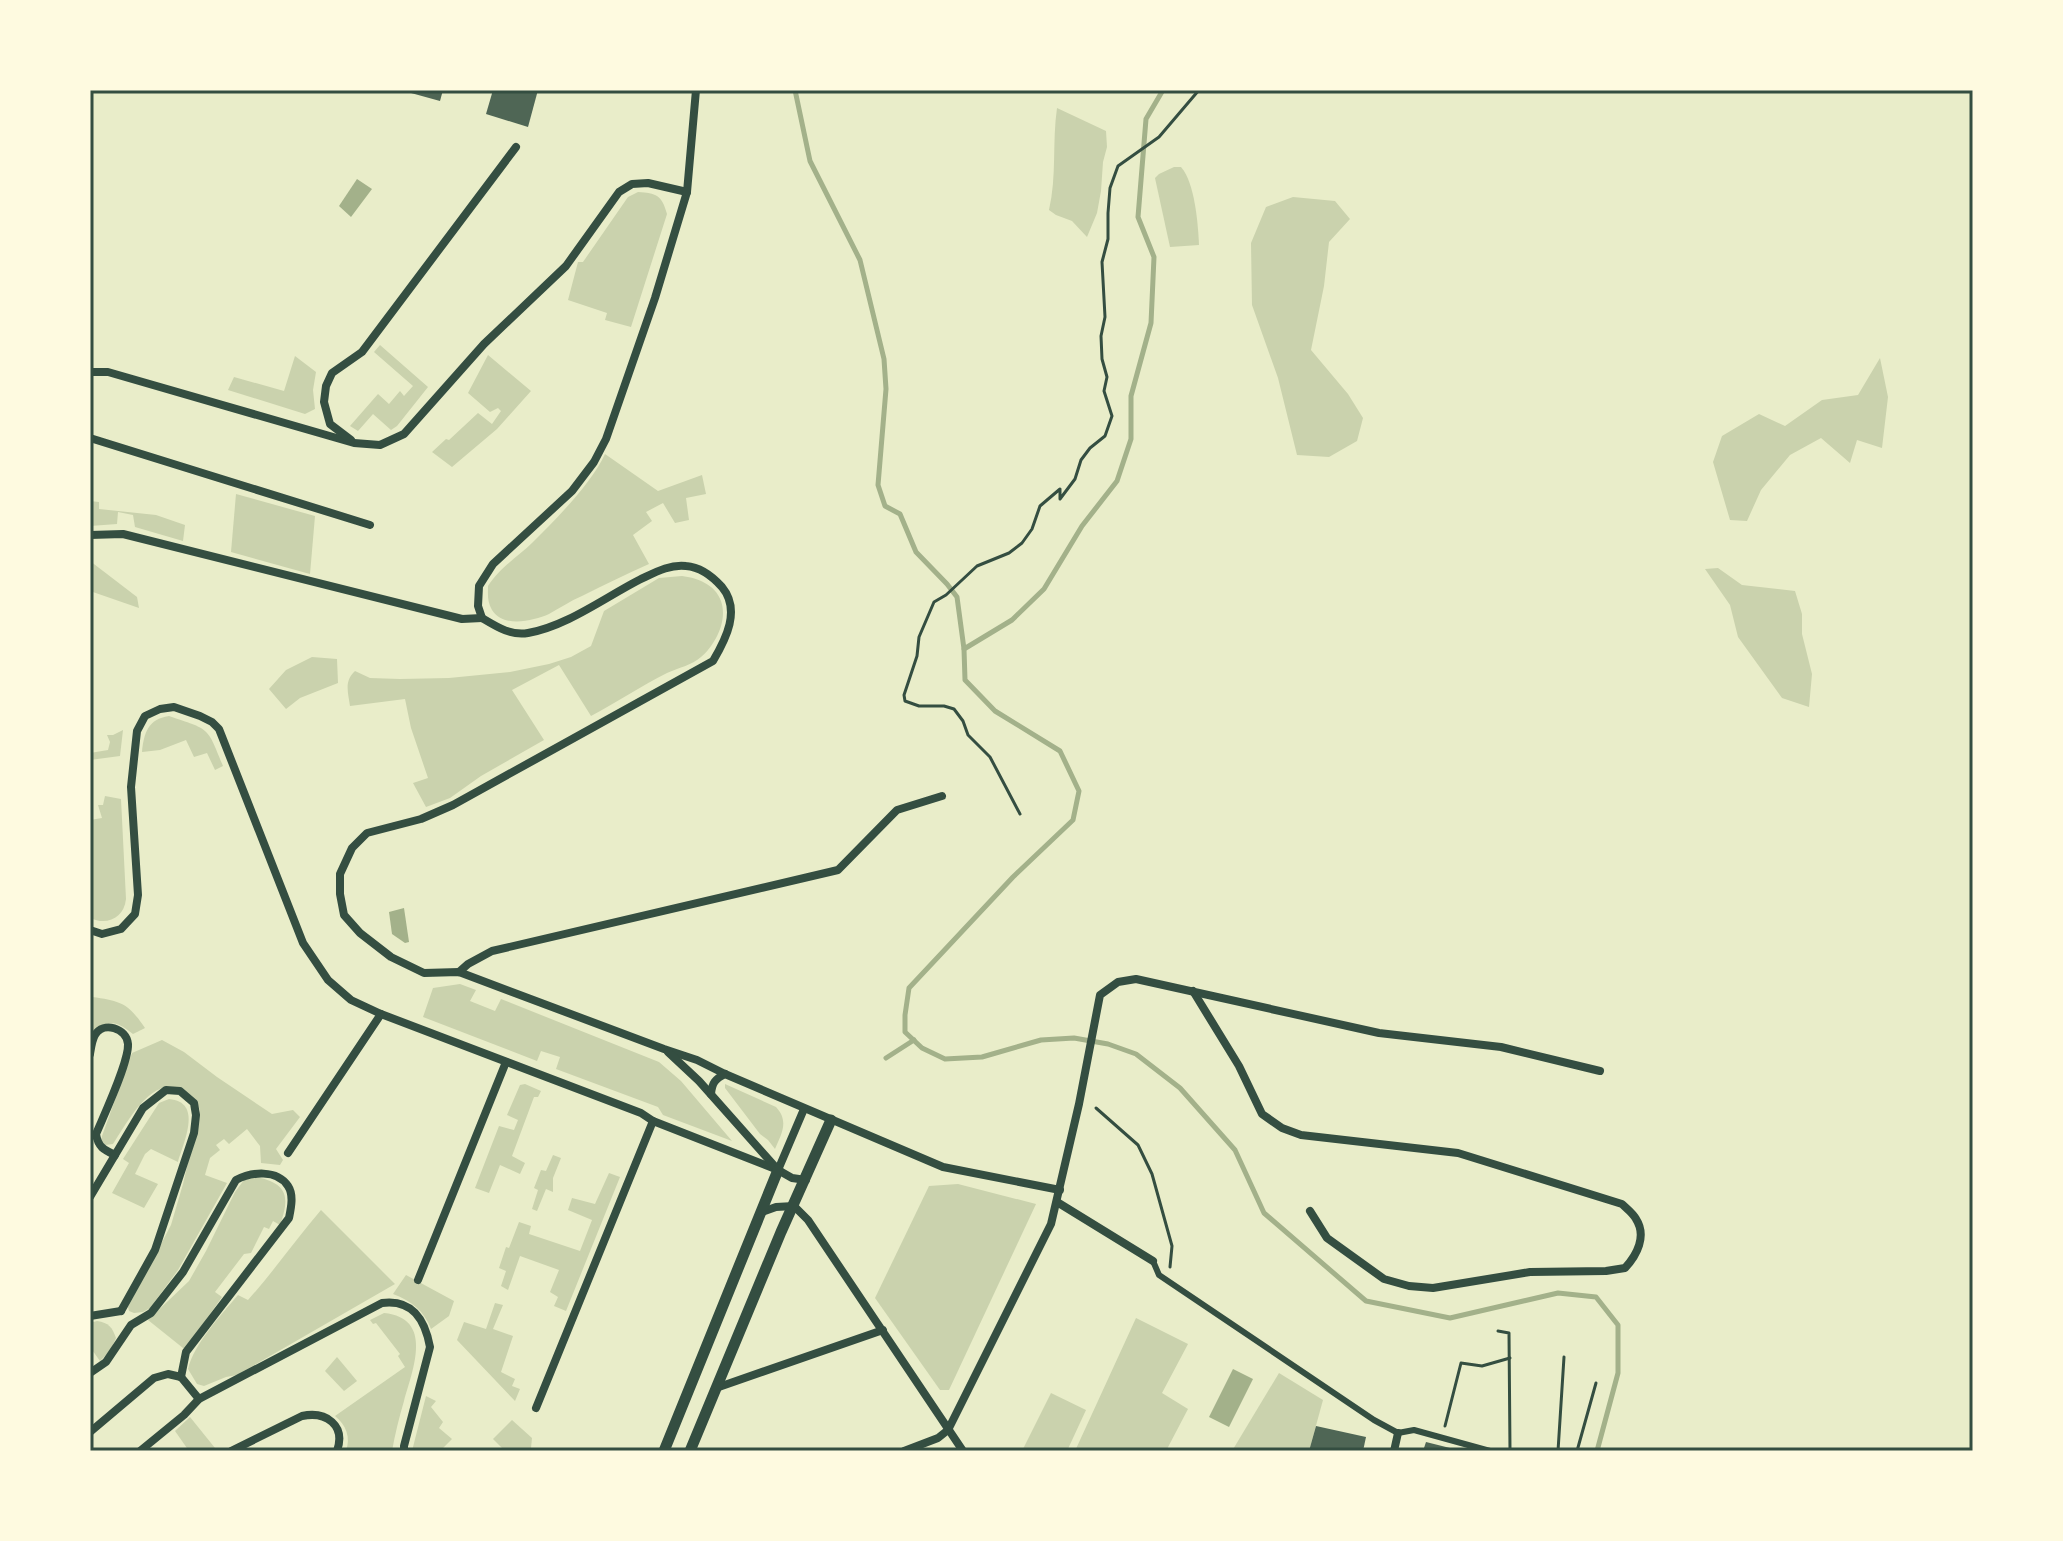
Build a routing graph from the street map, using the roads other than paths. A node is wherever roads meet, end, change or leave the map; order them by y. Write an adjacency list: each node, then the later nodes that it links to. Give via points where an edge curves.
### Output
1 (696, 90): 3 (street)
2 (516, 147): 6 (street, via 362,352 332,373 324,402 330,424)
3 (687, 192): 6 (street, via 648,183 619,192 566,266 484,344 404,434 380,445); 9 (street, via 606,439 572,491 493,564 479,586)
4 (90, 372): 6 (street, via 108,372)
5 (90, 438): 7 (street)
6 (354, 443)
7 (370, 525)
8 (90, 535): 9 (street, via 123,534 462,619)
9 (482, 618): 12 (street, via 507,632 526,633 562,623 662,569 687,566 713,576 728,594 731,611 727,636 713,661 453,805 367,833 352,848 340,874 344,915 391,957 424,973)
10 (942, 796): 12 (street, via 897,810 838,870 492,951)
11 (90, 930): 14 (street, via 102,934 121,929 135,914 131,787 137,731 145,716 174,707 219,729 303,943 328,980 351,1000)
12 (459, 972): 15 (street)
13 (1193, 991): 18 (street, via 1379,1033 1501,1047); 28 (street, via 1136,979 1118,982 1100,995); 32 (street, via 1262,1114 1282,1128 1301,1135 1458,1153 1622,1204 1637,1220 1641,1235 1637,1254 1625,1268 1530,1272 1433,1288 1384,1279 1327,1238)
14 (381, 1014): 17 (street); 24 (street)
15 (664, 1049): 19 (street); 20 (street)
16 (90, 1054): 25 (street, via 101,1029 118,1030 129,1042 96,1134 97,1143)
17 (506, 1062): 23 (street); 35 (street)
18 (1600, 1071)
19 (725, 1074): 20 (street, via 713,1083); 21 (street)
20 (711, 1094): 26 (street)
21 (804, 1109): 22 (street); 26 (street)
22 (831, 1120): 27 (street); 28 (street, via 943,1167)
23 (653, 1121): 26 (street); 44 (street)
24 (288, 1153)
25 (115, 1155): 29 (street); 36 (street, via 143,1108 166,1090 180,1091 194,1103 194,1133 160,1236)
26 (778, 1170): 27 (street); 33 (street)
27 (806, 1180): 31 (street)
28 (1060, 1190): 30 (street)
29 (90, 1197)
30 (1057, 1202): 34 (street); 45 (street, via 1051,1224)
31 (794, 1206): 33 (street); 39 (street); 42 (street)
32 (1310, 1211)
33 (762, 1212): 52 (street)
34 (1153, 1261): 47 (street, via 1159,1275)
35 (418, 1280)
36 (121, 1311): 37 (street); 38 (street)
37 (90, 1316)
38 (131, 1325): 40 (street, via 106,1362); 41 (street, via 151,1313 183,1272 236,1180 258,1173 278,1176 290,1188 289,1218 186,1352)
39 (883, 1330): 42 (street); 45 (street)
40 (90, 1373)
41 (181, 1377): 43 (street); 46 (street, via 154,1378)
42 (716, 1388): 53 (street)
43 (199, 1399): 48 (street); 51 (street, via 392,1302 423,1321 430,1347)
44 (536, 1408)
45 (948, 1430): 54 (street); 55 (street)
46 (90, 1432)
47 (1398, 1433): 56 (street); 57 (street, via 1414,1430)
48 (140, 1451)
49 (231, 1451): 50 (street, via 313,1413 335,1424)
50 (337, 1451)
51 (404, 1451)
52 (664, 1451)
53 (690, 1451)
54 (904, 1451)
55 (963, 1451)
56 (1394, 1451)
57 (1490, 1451)

